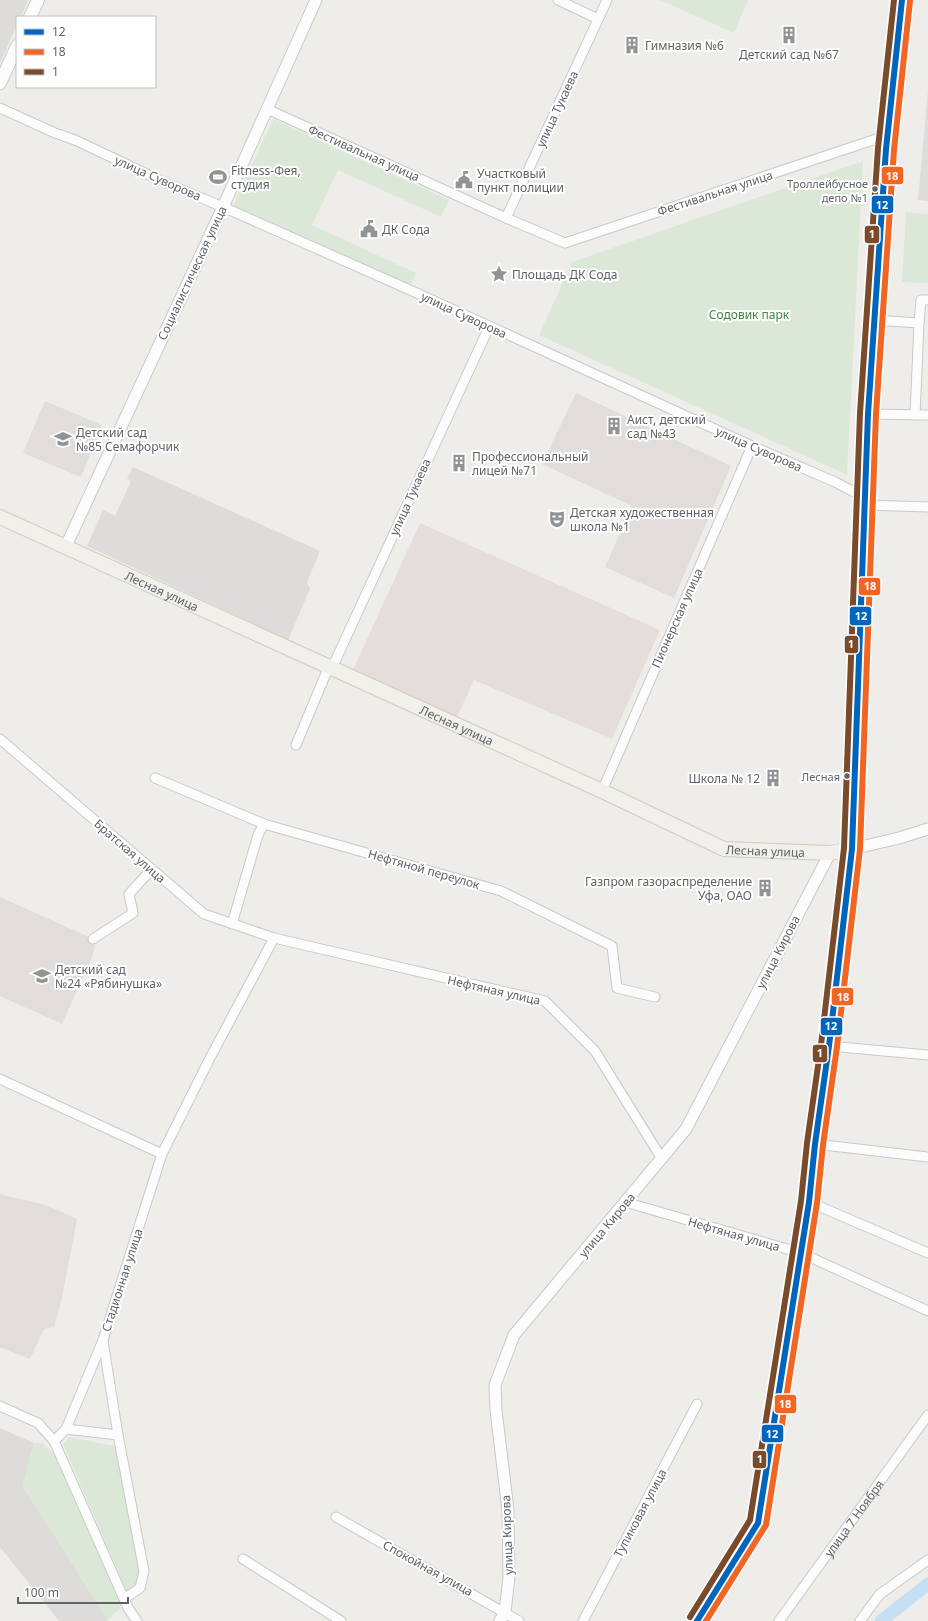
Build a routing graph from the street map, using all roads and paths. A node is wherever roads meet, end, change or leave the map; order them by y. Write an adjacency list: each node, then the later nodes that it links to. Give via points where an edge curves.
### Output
1 (38, 0): 6 (main road)
2 (316, 0): 11 (street, Социалистическая улица)
3 (558, 0): 7 (street)
4 (607, 0): 7 (street, улица Тукаева)
5 (902, 0): 12 (main road)
6 (30, 16)
7 (598, 19): 14 (street, улица Тукаева)
8 (16, 48): 9 (main road)
9 (0, 83)
10 (0, 108): 13 (street, улица Суворова)
11 (267, 109): 13 (street, Социалистическая улица); 14 (street, Фестивальная улица)
12 (888, 135): 14 (street, Фестивальная улица, via 565,243); 16 (main road)
13 (223, 207): 18 (street, улица Суворова); 26 (street, Социалистическая улица)
14 (506, 218)
15 (928, 300): 17 (street, via 921,300)
16 (874, 320): 17 (street); 19 (main road)
17 (919, 323): 20 (street)
18 (489, 327): 22 (street, улица Суворова); 27 (street, улица Тукаева)
19 (868, 414): 20 (street); 23 (main road)
20 (915, 415): 21 (street)
21 (928, 415)
22 (752, 446): 23 (street, улица Суворова); 31 (street, Пионерская улица)
23 (863, 495): 24 (street, улица Суворова); 34 (main road)
24 (928, 507)
25 (0, 517): 26 (main road, Лесная улица)
26 (66, 546): 27 (main road, Лесная улица)
27 (332, 668): 29 (street, улица Тукаева, via 327,671); 31 (main road, Лесная улица)
28 (0, 739): 36 (street, Братская улица)
29 (296, 745)
30 (155, 778): 32 (street, Нефтяной переулок)
31 (602, 791): 35 (main road, Лесная улица, via 724,849)
32 (264, 824): 37 (street, via 258,835); 40 (street, Нефтяной переулок, via 501,891 612,946 617,988)
33 (928, 829): 34 (street, Лесная улица)
34 (852, 849): 35 (main road, Лесная улица); 41 (main road)
35 (830, 853): 47 (street, улица Кирова, via 686,1129)
36 (151, 870): 37 (street, Братская улица, via 204,914); 39 (street, via 129,894 133,914)
37 (232, 924): 38 (street, Братская улица)
38 (274, 938): 45 (street, Стадионная улица); 47 (street, Нефтяная улица, via 545,1001 595,1051)
39 (93, 939)
40 (656, 997)
41 (829, 1046): 42 (street); 44 (main road)
42 (928, 1054)
43 (0, 1079): 45 (street)
44 (815, 1144): 46 (street); 49 (main road)
45 (162, 1154): 53 (street, Стадионная улица)
46 (928, 1157)
47 (662, 1159): 48 (street, улица Кирова)
48 (625, 1202): 50 (street, Нефтяная улица); 64 (street, улица Кирова, via 514,1335 495,1385 508,1510 509,1577)
49 (809, 1202): 50 (main road); 51 (street)
50 (801, 1253): 52 (street, Нефтяная улица); 69 (main road, via 758,1523)
51 (928, 1253)
52 (928, 1311)
53 (103, 1340): 57 (street, Стадионная улица); 58 (street)
54 (696, 1404): 68 (street, Тупиковая улица)
55 (0, 1406): 59 (street, via 38,1423)
56 (928, 1414): 70 (street, улица 7 Ноября)
57 (66, 1428): 58 (street); 59 (street, Стадионная улица)
58 (118, 1435): 63 (street, via 144,1571 140,1588)
59 (54, 1441): 63 (street)
60 (336, 1517): 64 (street, Спокойная улица)
61 (242, 1559): 66 (street)
62 (928, 1560): 71 (street, via 880,1594)
63 (124, 1599): 65 (street)
64 (502, 1616): 67 (street, Спокойная улица)
65 (137, 1621)
66 (341, 1621)
67 (519, 1621)
68 (582, 1621)
69 (697, 1621)
70 (779, 1621)
71 (860, 1621)

